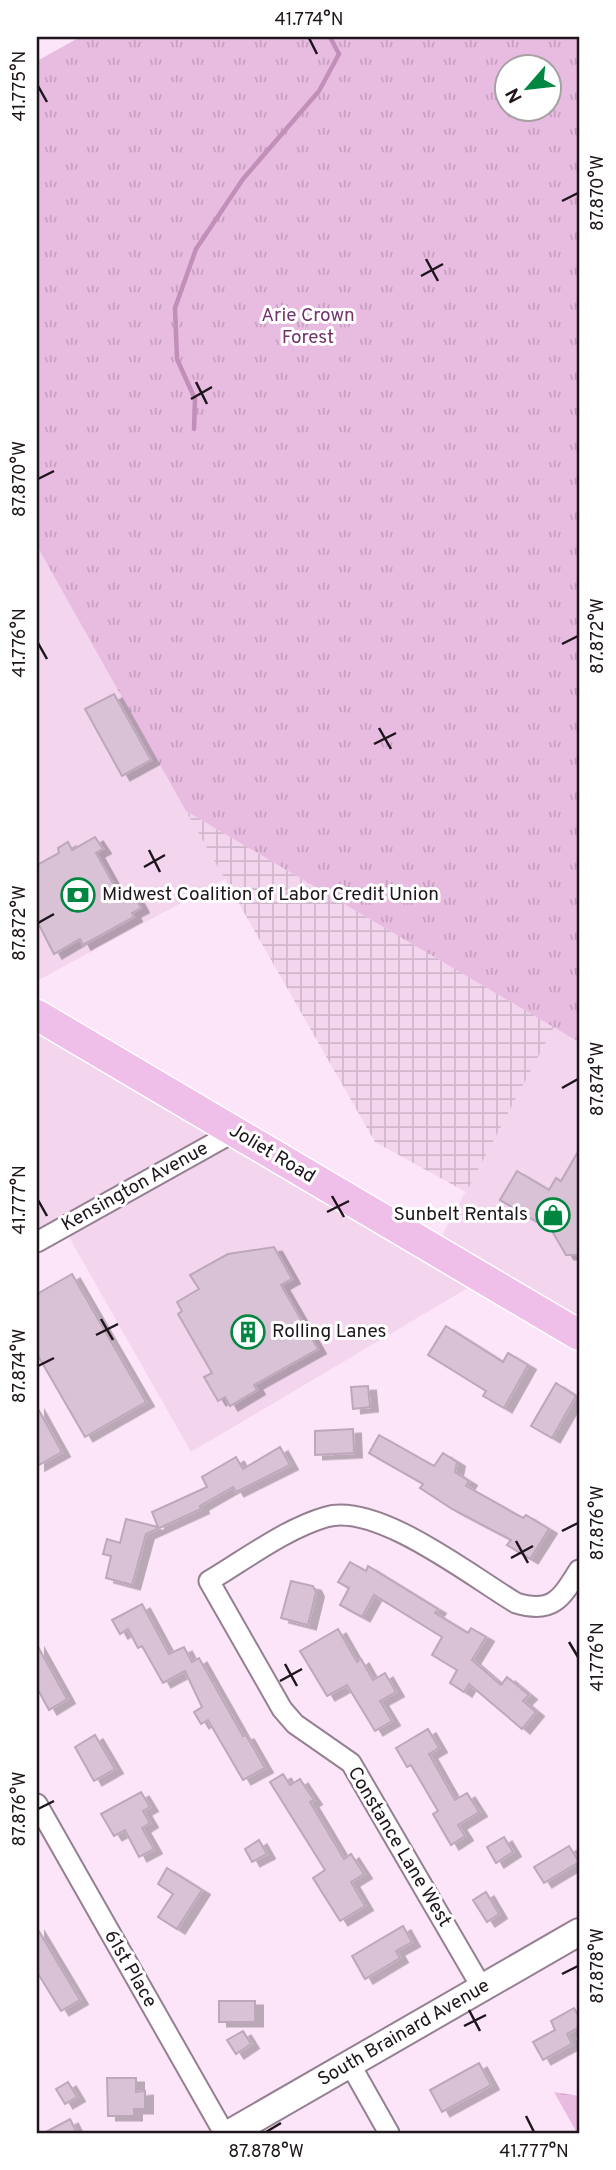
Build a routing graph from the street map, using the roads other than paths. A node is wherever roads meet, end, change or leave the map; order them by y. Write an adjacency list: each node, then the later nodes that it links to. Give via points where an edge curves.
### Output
1 (37, 1015): 2 (main road, Joliet Road)
2 (234, 1132): 3 (street, Kensington Avenue); 4 (main road, Joliet Road)
3 (37, 1242)
4 (579, 1335)
5 (579, 1570): 8 (street, Constance Lane West, via 555,1601 543,1609 530,1607 516,1603 389,1526 348,1514 303,1526 209,1580 282,1709 295,1724 351,1763)
6 (37, 1804): 10 (street, 61st Place)
7 (579, 1932): 8 (street, South Brainard Avenue)
8 (482, 1988): 9 (street, South Brainard Avenue)
9 (349, 2064): 10 (street, South Brainard Avenue); 11 (street)
10 (227, 2133)
11 (389, 2133)

